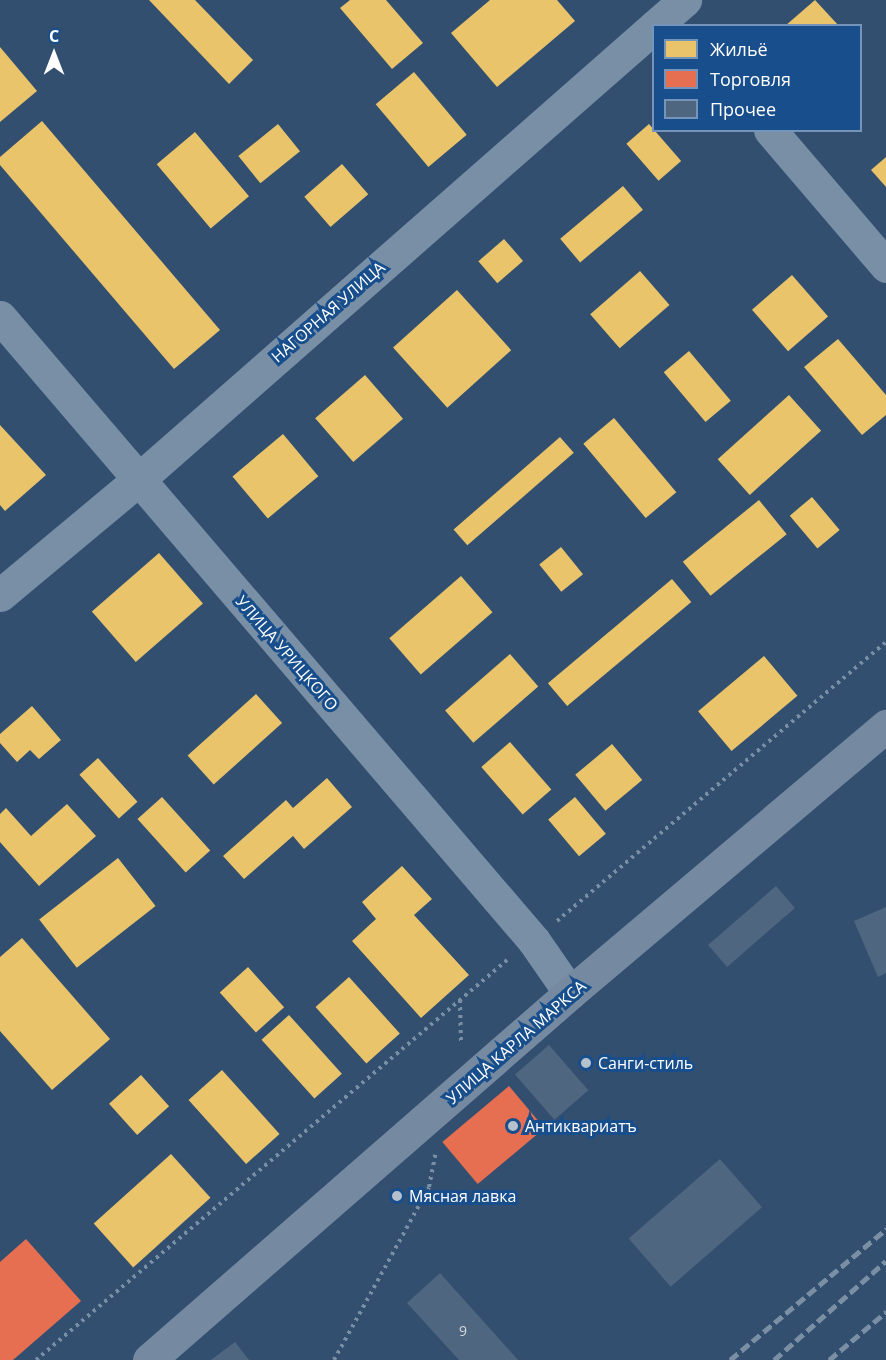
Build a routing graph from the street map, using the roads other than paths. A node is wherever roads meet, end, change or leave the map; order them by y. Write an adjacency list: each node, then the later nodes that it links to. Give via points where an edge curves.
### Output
1 (652, 28): 5 (street, НАГОРНАЯ УЛИЦА)
2 (772, 132): 3 (street)
3 (886, 266)
4 (0, 317): 5 (street, УЛИЦА УРИЦКОГО)
5 (138, 480): 6 (street, НАГОРНАЯ УЛИЦА); 8 (street, УЛИЦА УРИЦКОГО, via 534,941)
6 (0, 595)
7 (886, 726): 8 (street, УЛИЦА КАРЛА МАРКСА)
8 (570, 993): 9 (street, УЛИЦА КАРЛА МАРКСА)
9 (149, 1360)

